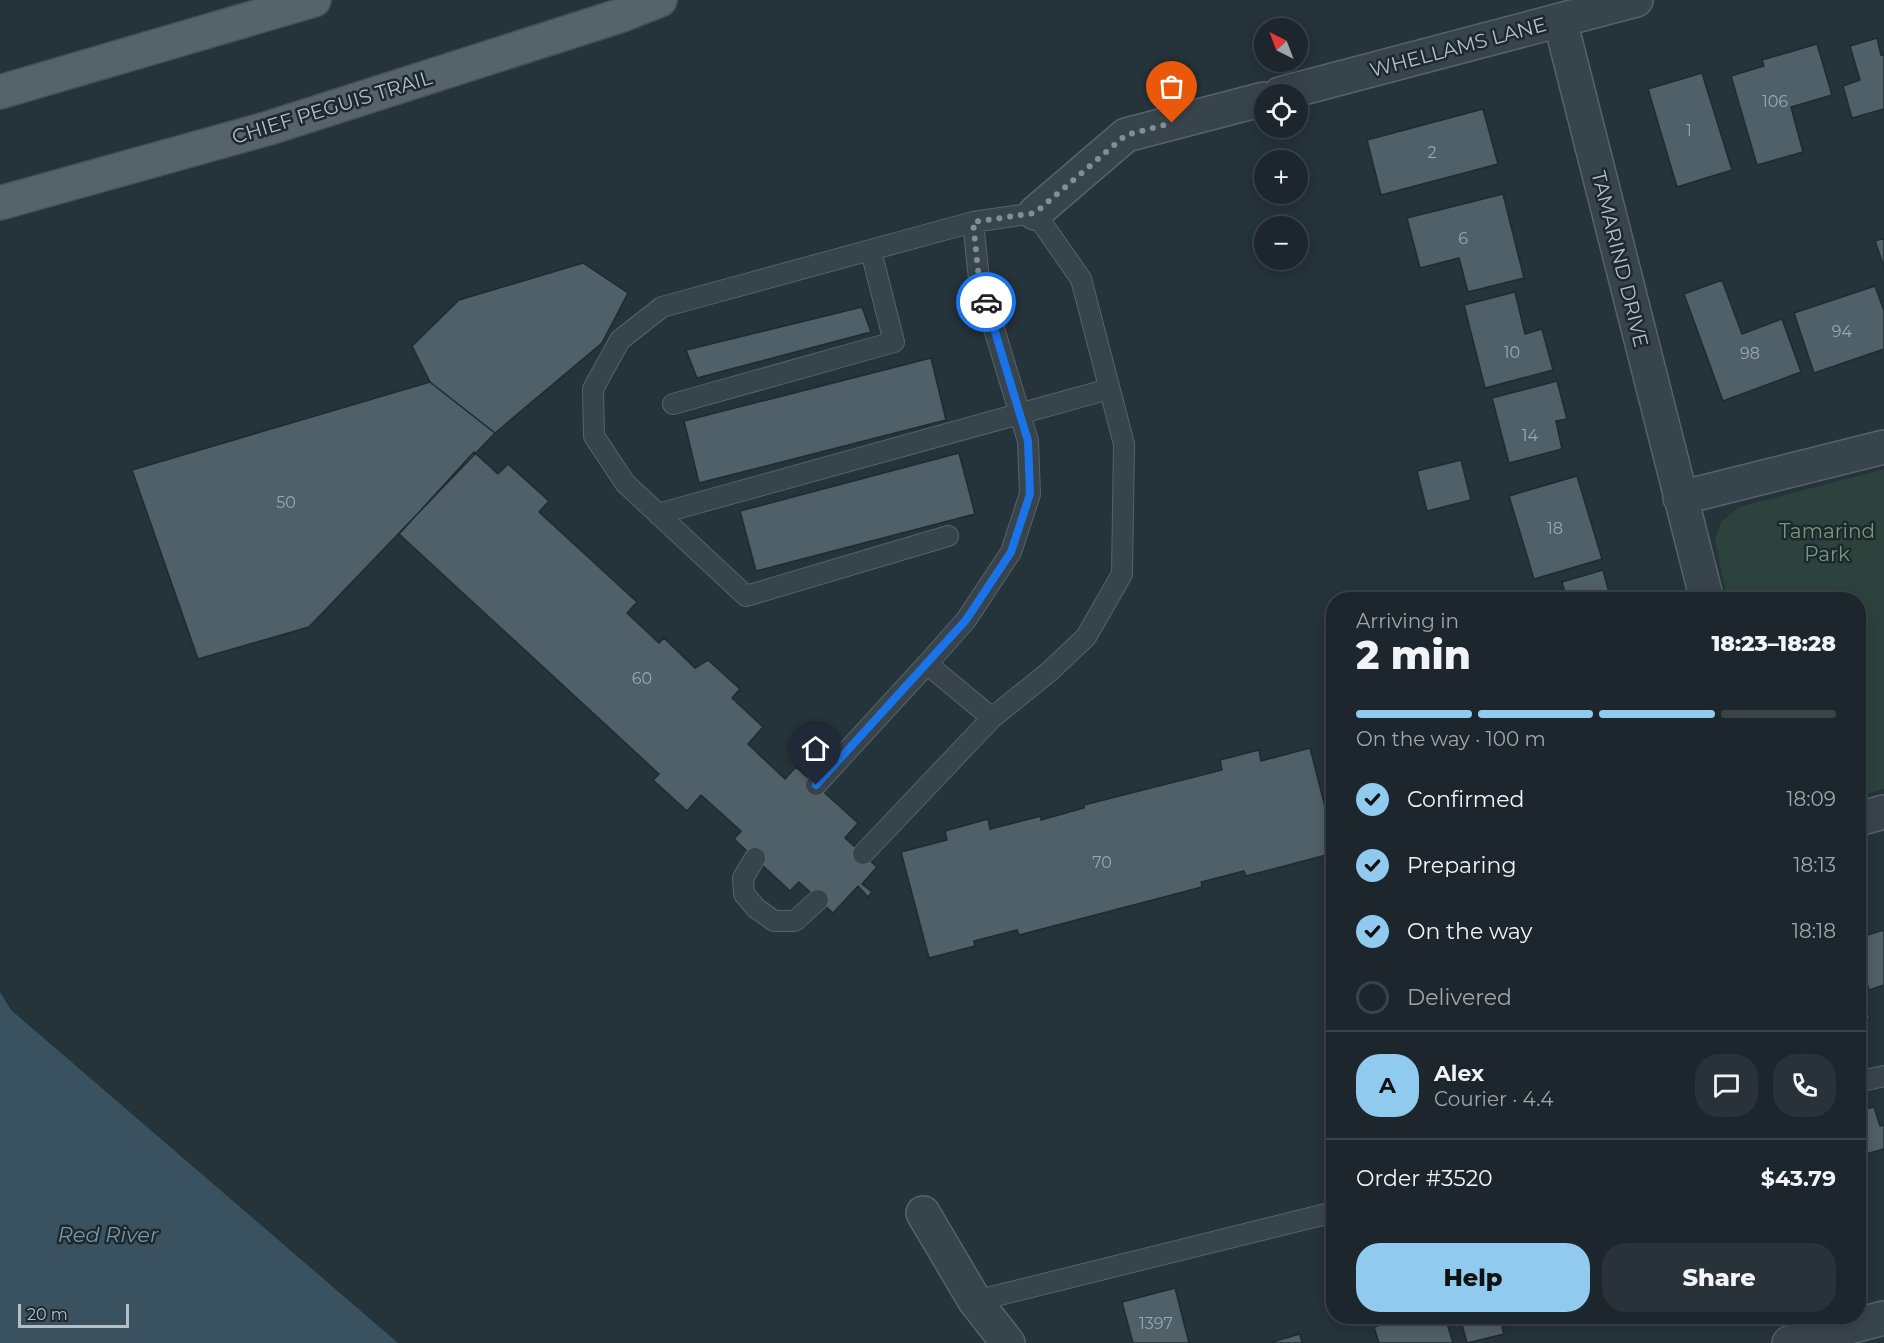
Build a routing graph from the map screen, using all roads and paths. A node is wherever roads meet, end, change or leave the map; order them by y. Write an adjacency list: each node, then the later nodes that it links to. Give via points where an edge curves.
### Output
1 (314, 0): 6 (main road)
2 (660, 0): 8 (main road, CHIEF PEGUIS TRAIL, via 291,121)
3 (1636, 0): 4 (street, WHELLAMS LANE)
4 (1558, 10): 5 (street, WHELLAMS LANE); 16 (street, TAMARIND DRIVE)
5 (1308, 86)
6 (0, 92)
7 (1254, 102): 9 (street, via 1126,135)
8 (0, 203)
9 (1035, 213): 10 (lane); 12 (lane, via 1080,279)
10 (973, 222): 11 (lane); 14 (lane, via 979,279)
11 (872, 251): 13 (lane, via 894,342); 17 (lane, via 662,307 620,340 592,389 594,436 625,483)
12 (1109, 389): 14 (lane); 21 (lane, via 1124,444 1122,574 1086,637)
13 (673, 404)
14 (1020, 413): 17 (lane); 20 (lane, via 1028,441 1030,494 1011,552 966,620)
15 (1884, 447): 16 (street)
16 (1680, 498): 19 (street, TAMARIND DRIVE)
17 (658, 514): 18 (lane, via 746,596)
18 (948, 536)
19 (1705, 592)
20 (927, 664): 21 (lane); 22 (lane)
21 (992, 718): 25 (lane)
22 (816, 785)
23 (1884, 812): 24 (street)
24 (1866, 817)
25 (863, 854)
26 (755, 858): 27 (lane, via 742,878 744,894 774,921 795,921)
27 (818, 900)
28 (1884, 1076): 29 (lane)
29 (1866, 1080)
30 (923, 1213): 32 (street)
31 (1326, 1214): 32 (lane)
32 (975, 1301): 36 (street)
33 (1884, 1318): 34 (street)
34 (1866, 1323)
35 (1861, 1324): 37 (street)
36 (1008, 1343)
37 (1789, 1343)

